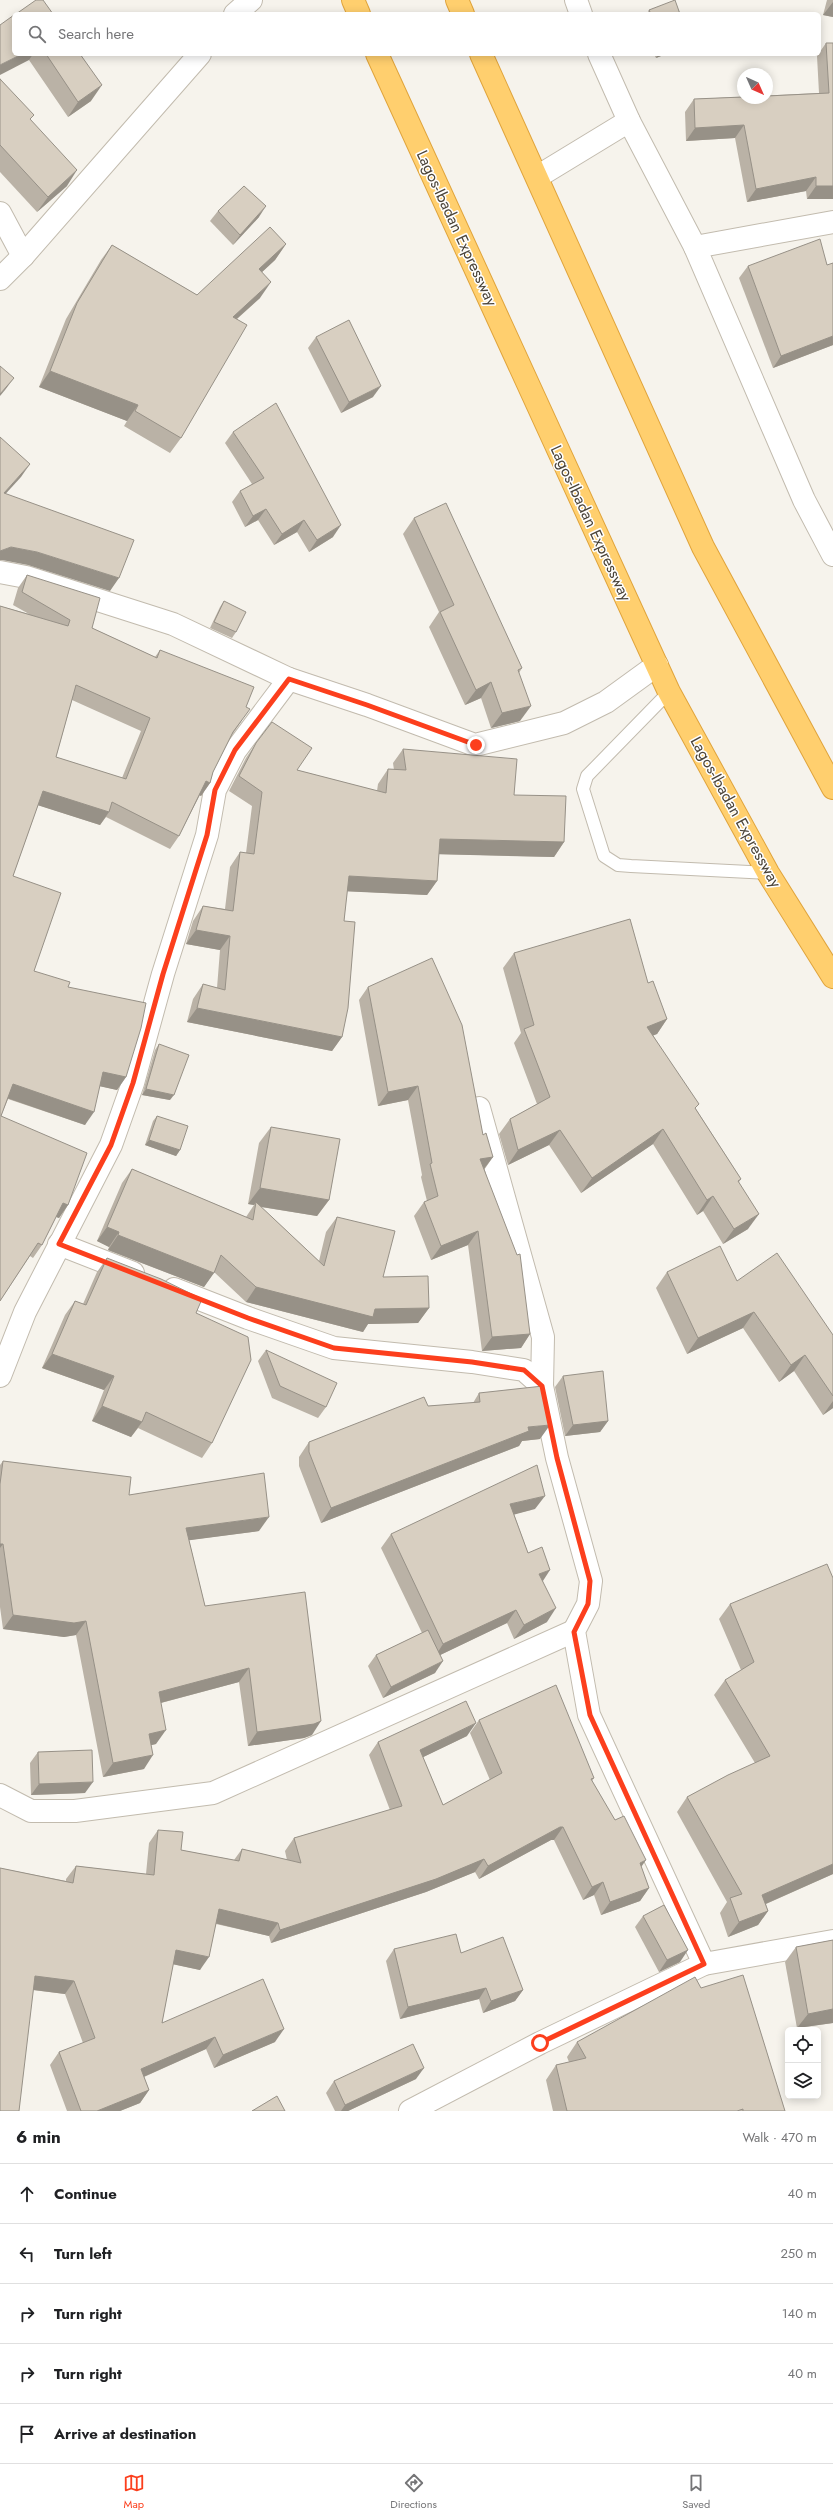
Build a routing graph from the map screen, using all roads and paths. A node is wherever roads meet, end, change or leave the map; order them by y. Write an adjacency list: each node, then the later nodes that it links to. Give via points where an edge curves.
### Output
1 (251, 0): 5 (street)
2 (353, 0): 6 (highway)
3 (457, 0): 7 (highway)
4 (576, 0): 8 (street)
5 (237, 12)
6 (358, 12)
7 (462, 12)
8 (580, 12)
9 (198, 56): 18 (street)
10 (378, 56): 22 (highway, Lagos-Ibadan Expressway)
11 (482, 56): 14 (highway)
12 (600, 56): 13 (street)
13 (629, 121): 14 (street); 17 (street)
14 (537, 177): 25 (highway, via 703,547)
15 (0, 213): 18 (street)
16 (833, 222): 17 (street)
17 (695, 247): 20 (street, via 804,500)
18 (23, 256): 19 (street)
19 (0, 279)
20 (833, 555)
21 (0, 572): 23 (street, via 26,577 173,624)
22 (657, 665): 23 (street, via 606,702 564,723 476,745); 24 (highway, Lagos-Ibadan Expressway)
23 (289, 679): 29 (street, via 235,750 215,790 207,835 163,974 133,1083 111,1145)
24 (669, 692): 26 (highway, Lagos-Ibadan Expressway); 26 (lane, via 587,776 583,789 604,856 618,865)
25 (833, 788)
26 (768, 873): 27 (highway, Lagos-Ibadan Expressway)
27 (833, 977)
28 (479, 1108): 31 (street, via 543,1337)
29 (59, 1244): 30 (street, via 25,1312); 31 (street, via 248,1318 334,1348 524,1370)
30 (0, 1376)
31 (542, 1386): 32 (street, via 561,1472 590,1581 588,1604)
32 (574, 1632): 33 (street, via 213,1793 75,1810 31,1810); 35 (street, via 590,1715)
33 (0, 1797)
34 (833, 1941): 35 (street)
35 (704, 1964): 36 (street, via 540,2043)
36 (410, 2111)

